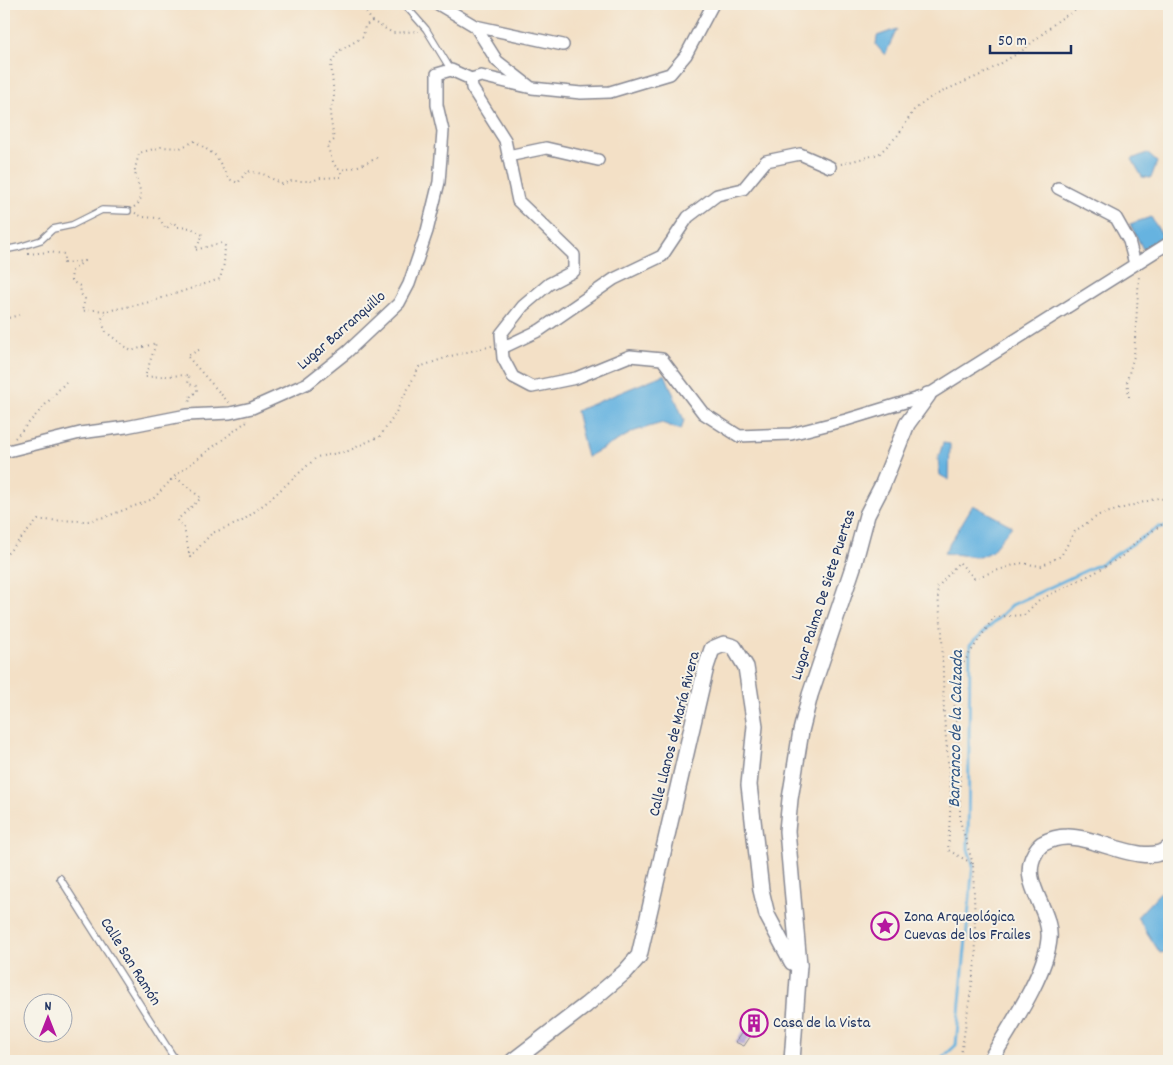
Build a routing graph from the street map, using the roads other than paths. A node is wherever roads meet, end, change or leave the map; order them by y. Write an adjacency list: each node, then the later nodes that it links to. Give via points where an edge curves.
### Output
1 (404, 4): 6 (lane, via 426,29)
2 (438, 4): 4 (street)
3 (713, 4): 8 (street, via 686,55 670,74 610,92)
4 (475, 26): 5 (street); 8 (street, via 497,61)
5 (563, 45)
6 (451, 70): 7 (street); 19 (street, Lugar Barranquillo, via 437,74 437,105 443,130 439,182 409,284 399,303 347,352 308,383 252,408 187,415)
7 (471, 79): 8 (street, via 481,76); 9 (street, via 472,88 505,140)
8 (532, 88)
9 (508, 156): 10 (street, via 546,148); 17 (street, via 518,201 574,255 574,271 549,284 523,306 501,334)
10 (598, 160)
11 (830, 167): 17 (street, via 800,154 766,161 743,189 717,195 688,217 662,256 614,279 540,330)
12 (1058, 188): 16 (street, via 1116,218 1129,241)
13 (128, 211): 15 (lane, via 102,210 72,225 53,230 41,240)
14 (1169, 243): 16 (street, Lugar Palma De Siete Puertas)
15 (4, 250)
16 (1135, 264): 18 (street, Lugar Palma De Siete Puertas)
17 (502, 345): 18 (street, via 503,358 513,377 532,387 576,378 630,356 662,359 703,412 739,436 792,434)
18 (928, 395): 22 (street, Lugar Palma De Siete Puertas, via 908,424 867,515 801,731 787,831)
19 (7, 448)
20 (1169, 848): 26 (street, via 1146,856 1066,836 1038,846 1030,861 1030,877 1048,922 1046,952 1025,1002)
21 (60, 878): 23 (lane, Calle San Ramón)
22 (799, 965): 24 (street, Calle Llanos de María Rivera, via 792,962 768,915 761,890 749,785 755,726 746,667 734,647 724,644 712,649 706,667 639,956 586,1005); 25 (street, Lugar Palma De Siete Puertas)
23 (176, 1061)
24 (513, 1061)
25 (792, 1061)
26 (990, 1061)

